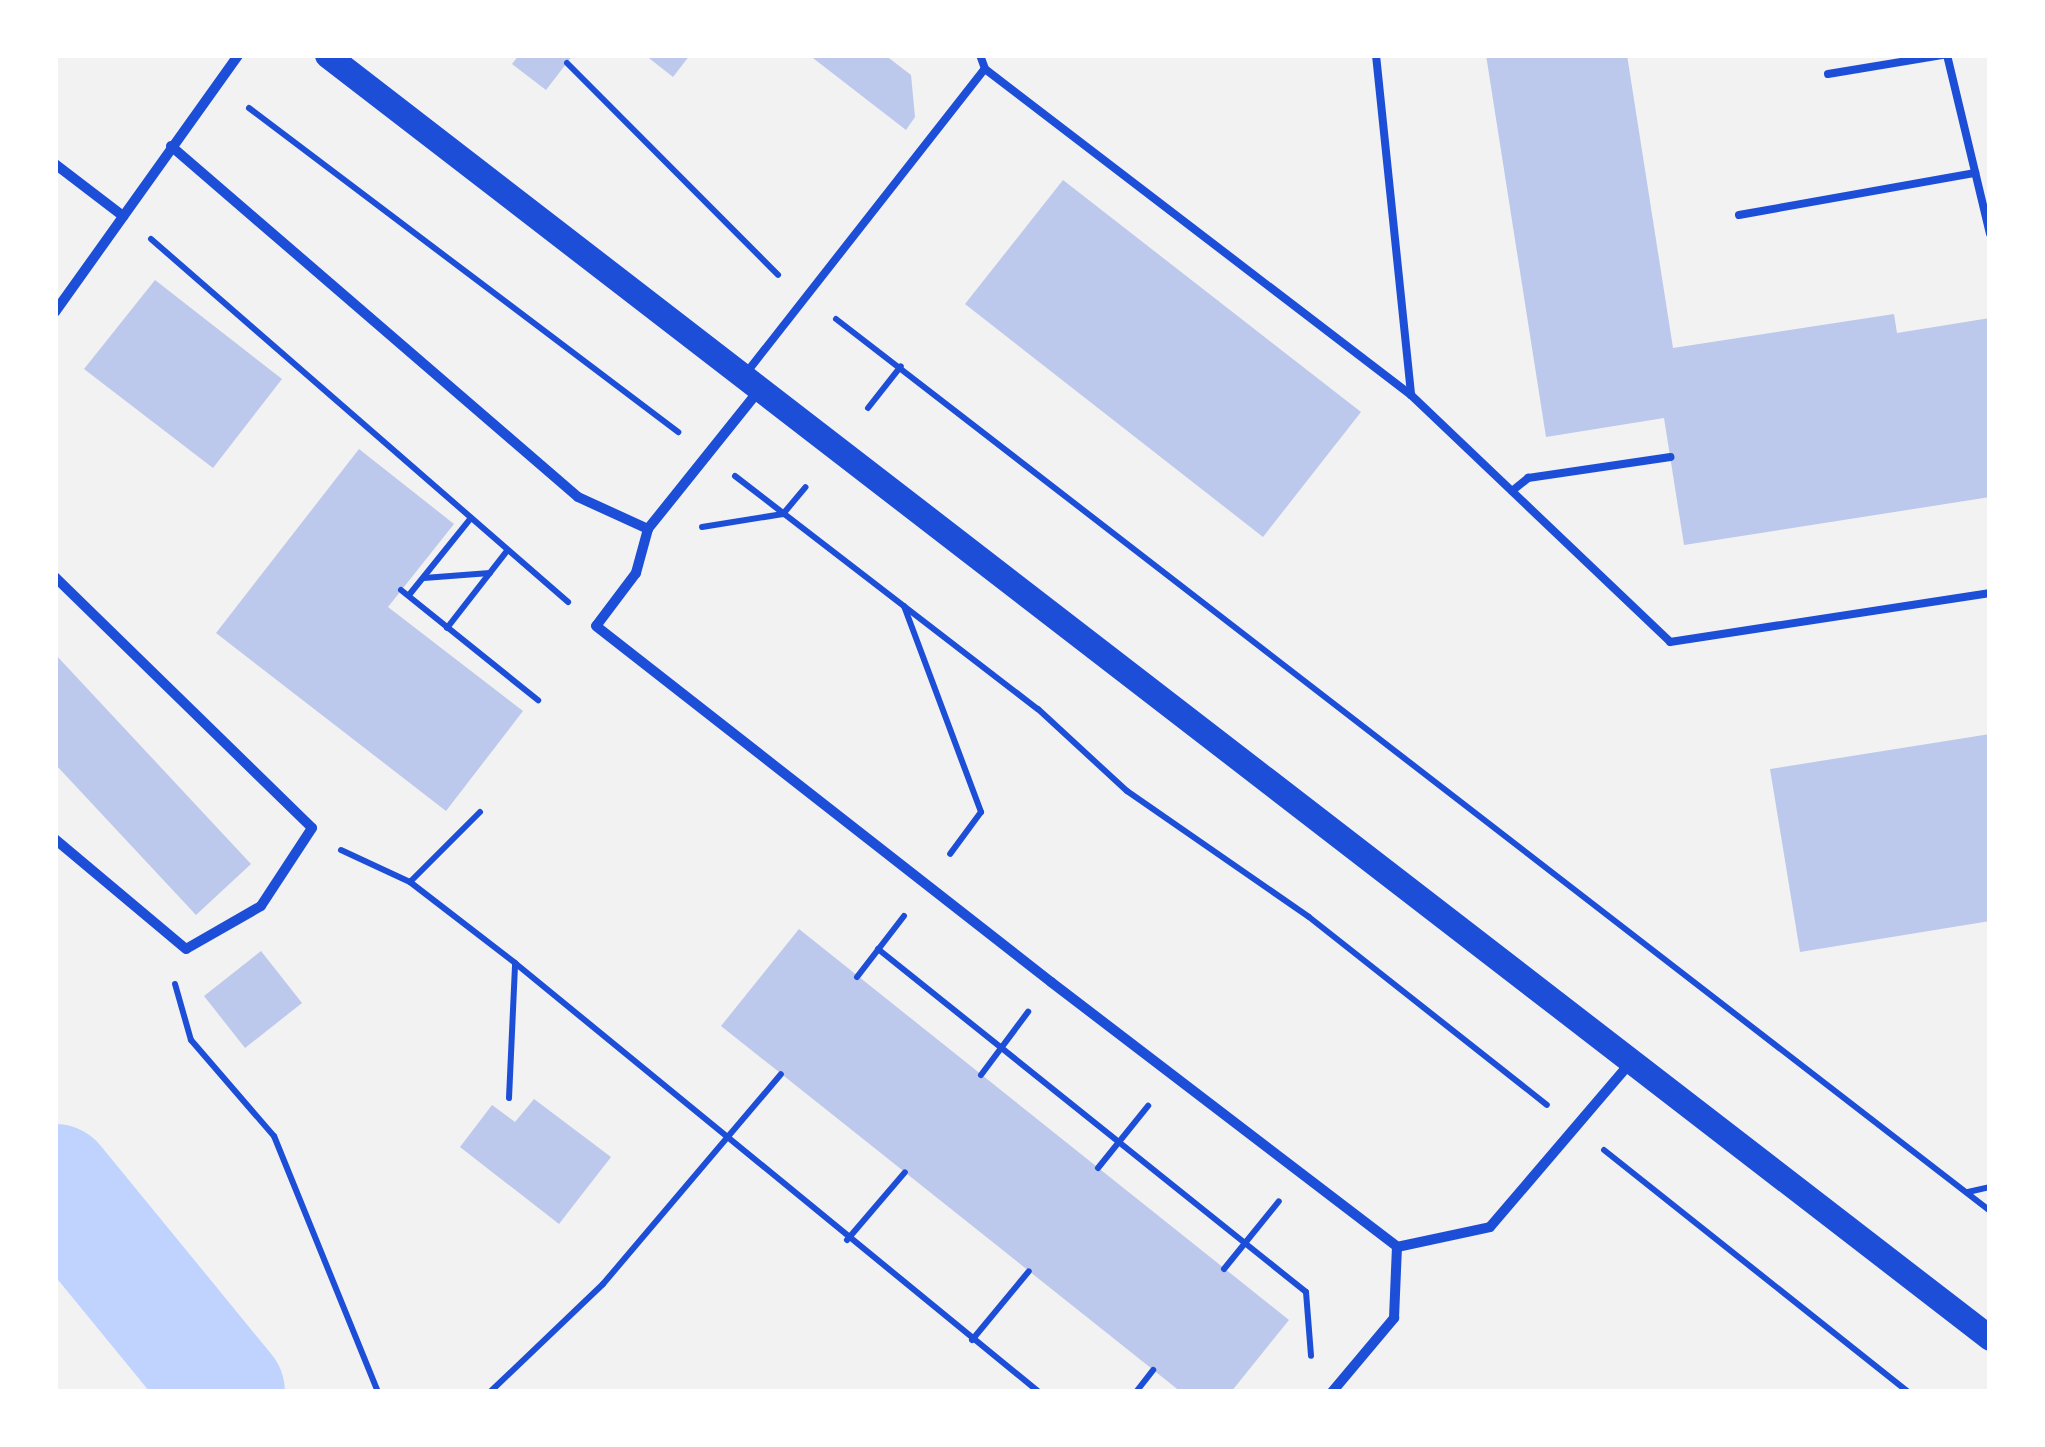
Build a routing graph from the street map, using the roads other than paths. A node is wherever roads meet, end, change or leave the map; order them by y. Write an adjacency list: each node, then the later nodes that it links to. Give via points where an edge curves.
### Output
1 (238, 55): 8 (street)
2 (327, 55): 15 (main road)
3 (980, 55): 6 (lane)
4 (1376, 55): 16 (lane)
5 (1945, 55): 7 (lane); 10 (lane)
6 (984, 69): 15 (lane, via 808,298); 16 (lane)
7 (1828, 74)
8 (171, 146): 12 (street); 19 (street, via 578,497)
9 (55, 164): 12 (street)
10 (1975, 173): 11 (lane); 13 (lane)
11 (1739, 215)
12 (124, 216): 14 (street)
13 (1990, 234)
14 (55, 312)
15 (752, 382): 19 (street); 23 (main road)
16 (1411, 395): 18 (lane)
17 (1670, 457): 18 (lane, via 1528,478)
18 (1512, 491): 21 (lane, via 1670,642)
19 (648, 529): 24 (street, via 636,572 596,626)
20 (55, 577): 22 (street, via 312,828 261,906 186,950)
21 (1990, 594)
22 (55, 839)
23 (1636, 1057): 24 (street, via 1490,1227); 25 (main road)
24 (1397, 1247): 26 (street, via 1394,1318)
25 (1990, 1338)
26 (1332, 1392)

